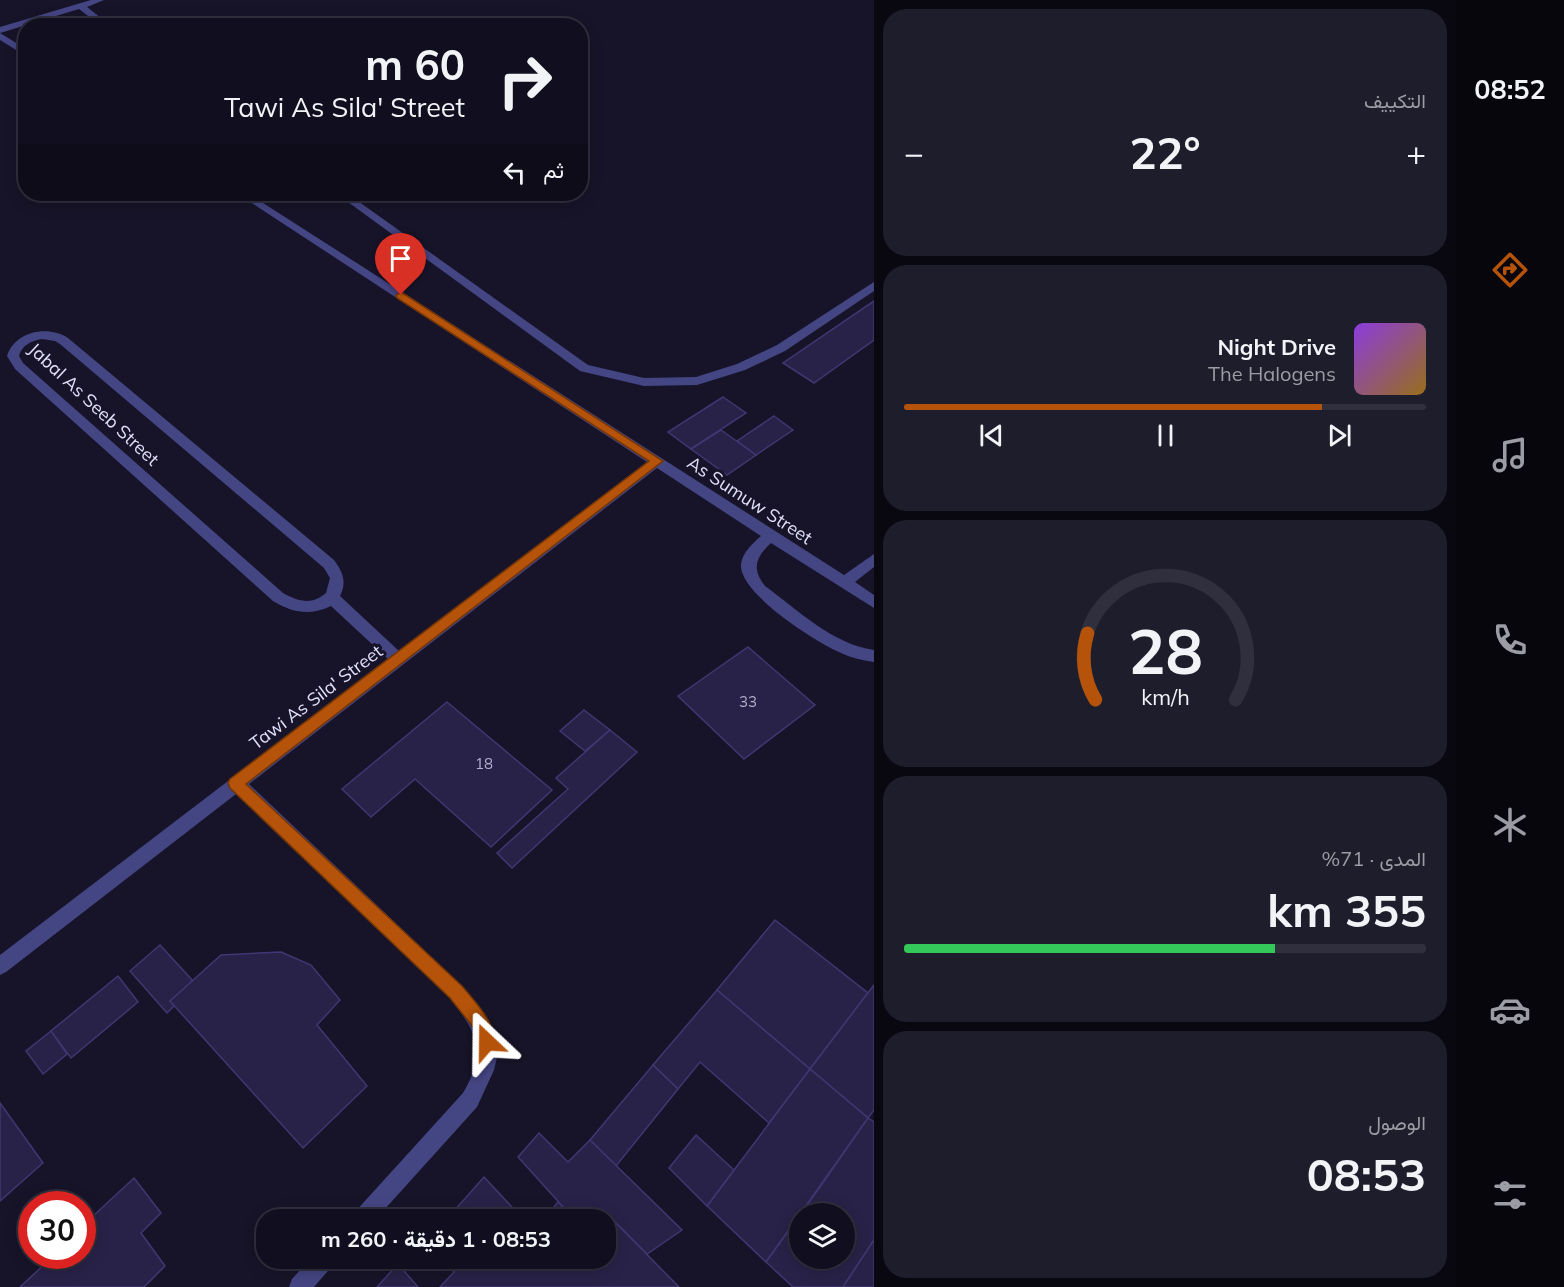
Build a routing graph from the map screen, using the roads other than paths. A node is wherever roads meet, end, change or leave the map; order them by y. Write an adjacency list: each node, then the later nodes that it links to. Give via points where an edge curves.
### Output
1 (100, 0): 2 (street)
2 (80, 6): 3 (street); 4 (street)
3 (40, 18)
4 (96, 18)
5 (18, 25): 6 (street)
6 (0, 30)
7 (2, 41): 8 (street)
8 (18, 49)
9 (254, 201): 12 (street, As Sumuw Street)
10 (352, 201): 11 (street, via 585,368 644,382 697,381 741,367 781,348)
11 (874, 286)
12 (657, 461): 13 (street, As Sumuw Street); 19 (street, Tawi As Sila' Street)
13 (771, 535): 15 (street, As Sumuw Street); 18 (street, via 750,555 752,582 838,646)
14 (874, 559): 15 (street)
15 (844, 583): 17 (street, As Sumuw Street)
16 (331, 597): 16 (street, Jabal As Seeb Street, via 339,580 329,564 64,341 51,335 33,336 14,350 19,366 278,597 310,607); 19 (street)
17 (874, 602)
18 (874, 656)
19 (398, 659): 20 (street, Tawi As Sila' Street)
20 (236, 783): 21 (street, Tawi As Sila' Street); 22 (street, via 456,992 480,1023 487,1042 488,1064 470,1100)
21 (0, 966)
22 (371, 1209)
23 (316, 1269): 24 (street)
24 (300, 1287)

